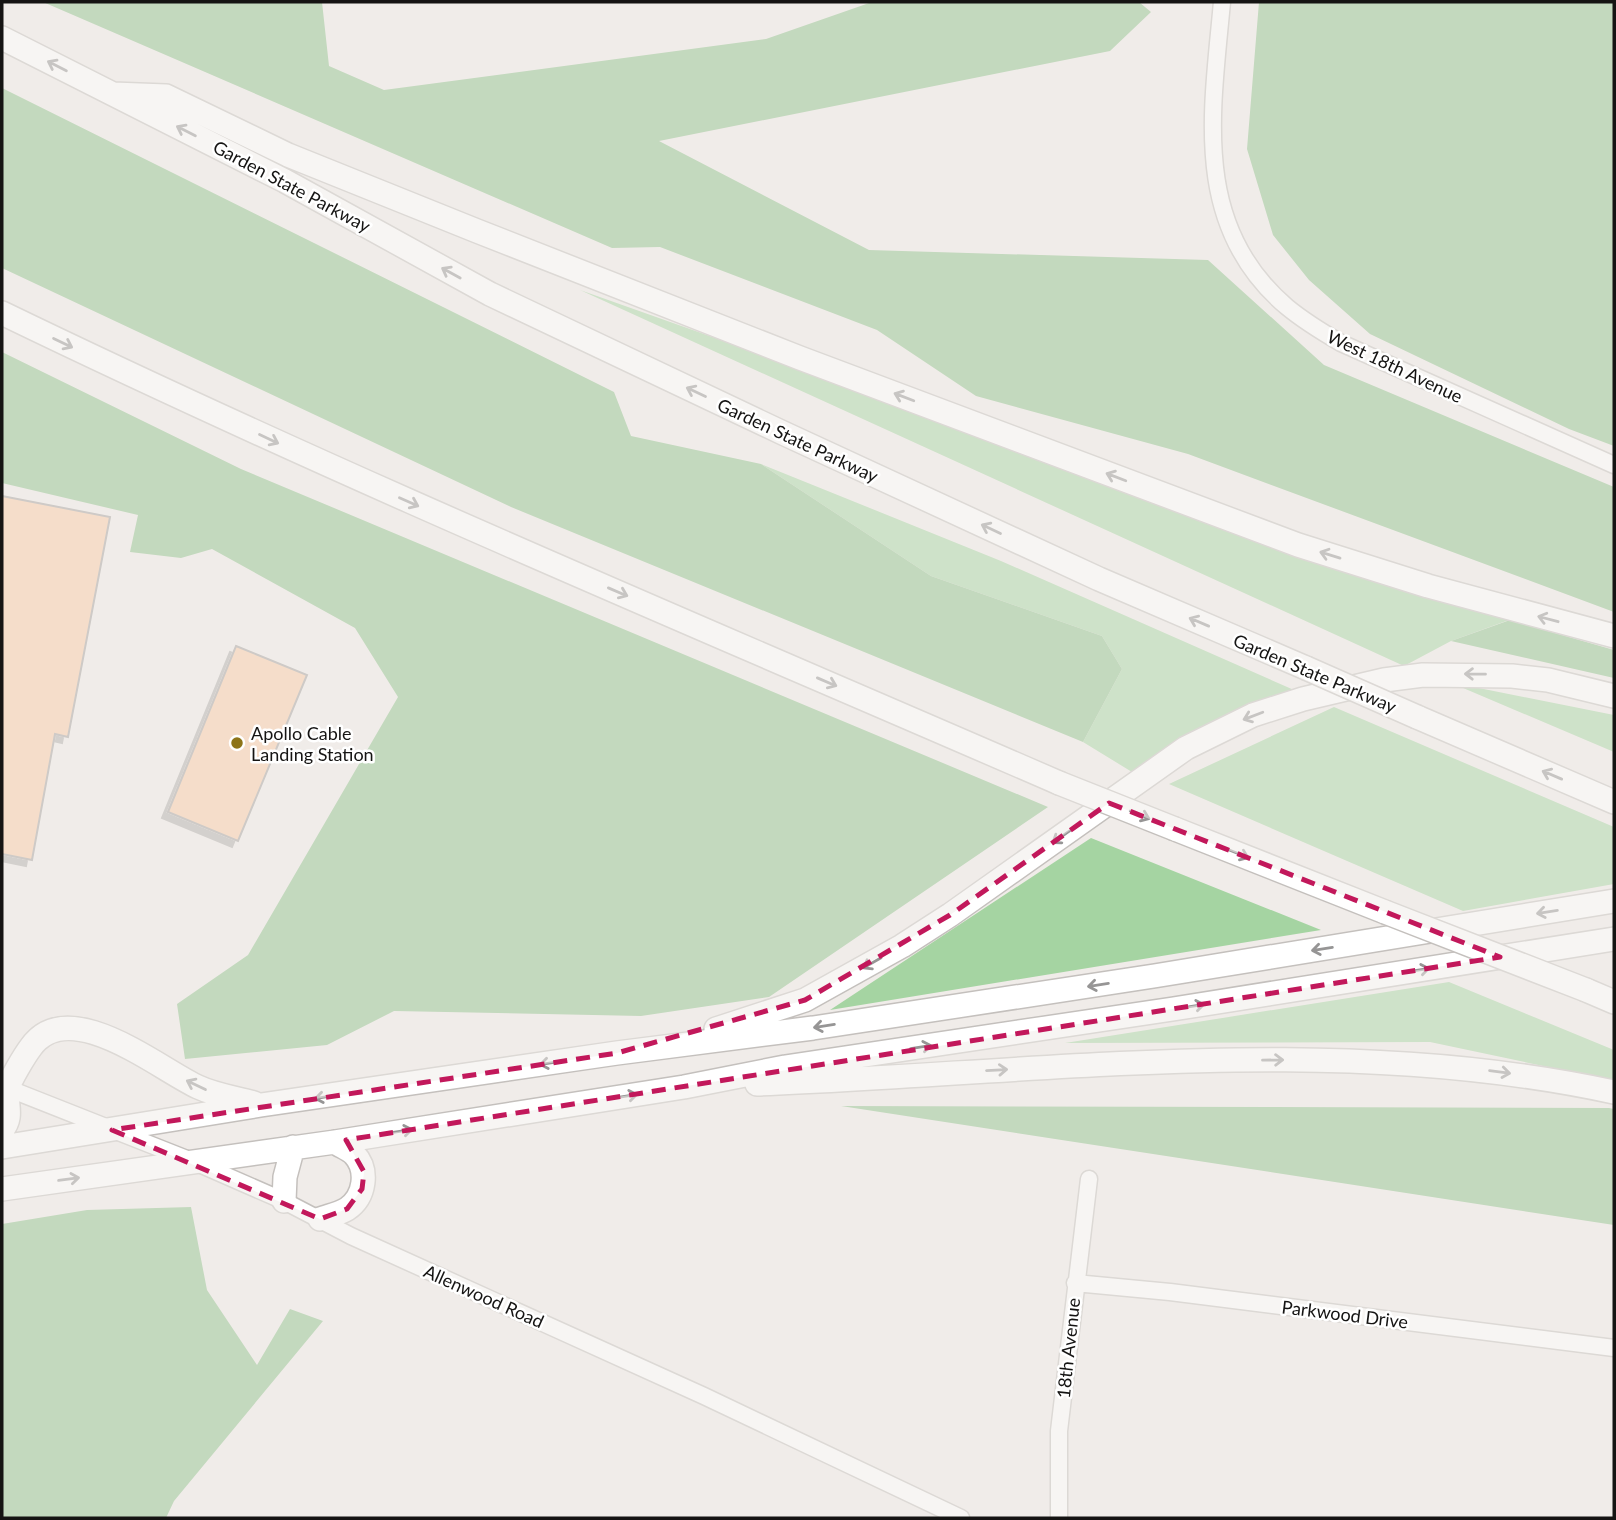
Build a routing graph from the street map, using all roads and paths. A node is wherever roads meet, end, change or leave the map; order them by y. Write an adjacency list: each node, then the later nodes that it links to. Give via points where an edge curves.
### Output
1 (1222, 2): 5 (street, West 18th Avenue, via 1211,137 1214,171 1234,237 1263,283 1303,320 1341,343)
2 (2, 38): 3 (highway, Garden State Parkway, one-way to 2)
3 (113, 94): 6 (highway, one-way to 3, via 1298,545 477,231 288,155 166,96); 8 (highway, Garden State Parkway, one-way to 3, bridge, via 1099,579 807,444 512,304)
4 (2, 313): 11 (highway, one-way to 11, bridge, via 359,480 1059,783)
5 (1614, 466)
6 (1614, 636)
7 (1614, 696): 12 (highway, one-way to 12, via 1512,676 1423,675 1303,699 1253,715 1186,748 950,915 822,992 747,1020)
8 (1614, 802)
9 (1614, 901): 12 (highway, one-way to 12, via 813,1028)
10 (1614, 939): 14 (highway, one-way to 10, via 785,1067)
11 (1614, 1002)
12 (617, 1053): 16 (highway, one-way to 16)
13 (5, 1087): 16 (highway, one-way to 13, via 200,1088 115,1041 76,1029 40,1038); 17 (highway, via 10,1107); 18 (street, Allenwood Road)
14 (684, 1087): 15 (highway, one-way to 15, via 992,1070 1301,1060 1468,1068); 19 (highway, one-way to 14)
15 (1614, 1092)
16 (261, 1105): 18 (highway)
17 (2, 1130)
18 (111, 1130): 20 (highway); 22 (street, Allenwood Road)
19 (335, 1142): 21 (highway); 26 (highway, via 354,1154 364,1172 362,1189 347,1209)
20 (2, 1147)
21 (293, 1147): 22 (highway); 25 (highway)
22 (197, 1163): 24 (highway, one-way to 22); 25 (street, Allenwood Road)
23 (1089, 1180): 27 (street, 18th Avenue)
24 (2, 1189)
25 (284, 1201): 26 (street, Allenwood Road)
26 (320, 1219): 29 (street, Allenwood Road)
27 (1075, 1283): 28 (street, Parkwood Drive); 30 (street, 18th Avenue, via 1059,1431)
28 (1614, 1348)
29 (961, 1518)
30 (1059, 1518)

